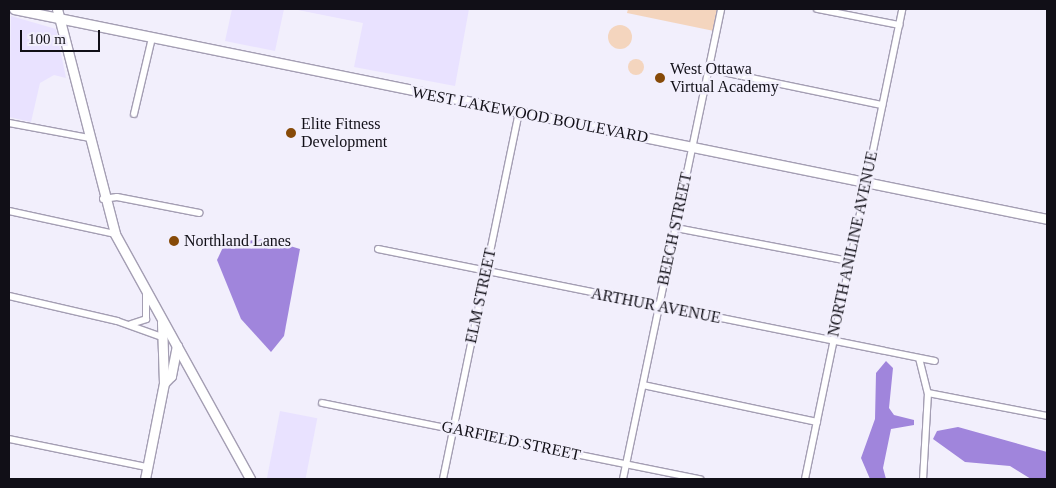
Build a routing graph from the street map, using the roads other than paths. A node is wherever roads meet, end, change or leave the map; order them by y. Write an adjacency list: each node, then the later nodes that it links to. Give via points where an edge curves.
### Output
1 (14, 9): 6 (street, WEST LAKEWOOD BOULEVARD)
2 (57, 9): 6 (street)
3 (721, 9): 9 (street, BEECH STREET)
4 (817, 9): 7 (street)
5 (902, 9): 7 (street, NORTH ANILINE AVENUE)
6 (60, 20): 8 (street, WEST LAKEWOOD BOULEVARD); 14 (street)
7 (899, 25): 10 (street, NORTH ANILINE AVENUE)
8 (152, 38): 11 (street, WEST LAKEWOOD BOULEVARD); 12 (street)
9 (708, 69): 10 (street); 15 (street, BEECH STREET)
10 (882, 105): 16 (street, NORTH ANILINE AVENUE)
11 (519, 113): 15 (street, WEST LAKEWOOD BOULEVARD); 25 (street, ELM STREET)
12 (134, 114)
13 (9, 123): 14 (street)
14 (88, 138): 17 (street)
15 (692, 148): 16 (street, WEST LAKEWOOD BOULEVARD); 21 (street, BEECH STREET)
16 (866, 182): 20 (street, WEST LAKEWOOD BOULEVARD); 24 (street, NORTH ANILINE AVENUE)
17 (103, 199): 19 (street, via 117,197); 22 (street)
18 (9, 210): 22 (street)
19 (199, 213)
20 (1047, 219)
21 (676, 228): 24 (street); 28 (street, BEECH STREET)
22 (115, 234): 26 (street)
23 (378, 249): 25 (street, ARTHUR AVENUE)
24 (849, 261): 32 (street, NORTH ANILINE AVENUE)
25 (486, 271): 28 (street, ARTHUR AVENUE); 42 (street, ELM STREET)
26 (146, 292): 29 (street); 30 (street, via 146,319)
27 (9, 296): 30 (street)
28 (659, 306): 32 (street, ARTHUR AVENUE); 37 (street, BEECH STREET)
29 (162, 320): 31 (street); 33 (street)
30 (128, 324): 31 (street)
31 (162, 337): 36 (street)
32 (833, 342): 34 (street, ARTHUR AVENUE); 41 (street, NORTH ANILINE AVENUE)
33 (177, 346): 36 (street, via 171,376); 47 (street)
34 (919, 358): 35 (street, ARTHUR AVENUE); 38 (street)
35 (934, 362)
36 (164, 383): 45 (street)
37 (643, 385): 41 (street); 44 (street, BEECH STREET)
38 (928, 393): 40 (street); 52 (street)
39 (322, 403): 42 (street, GARFIELD STREET)
40 (1047, 416)
41 (817, 422): 51 (street, NORTH ANILINE AVENUE)
42 (454, 428): 44 (street, GARFIELD STREET); 48 (street, ELM STREET)
43 (9, 439): 45 (street)
44 (626, 464): 49 (street, BEECH STREET); 50 (street, GARFIELD STREET)
45 (147, 467): 46 (street)
46 (145, 479)
47 (250, 479)
48 (443, 479)
49 (623, 479)
50 (700, 479)
51 (806, 479)
52 (923, 479)

